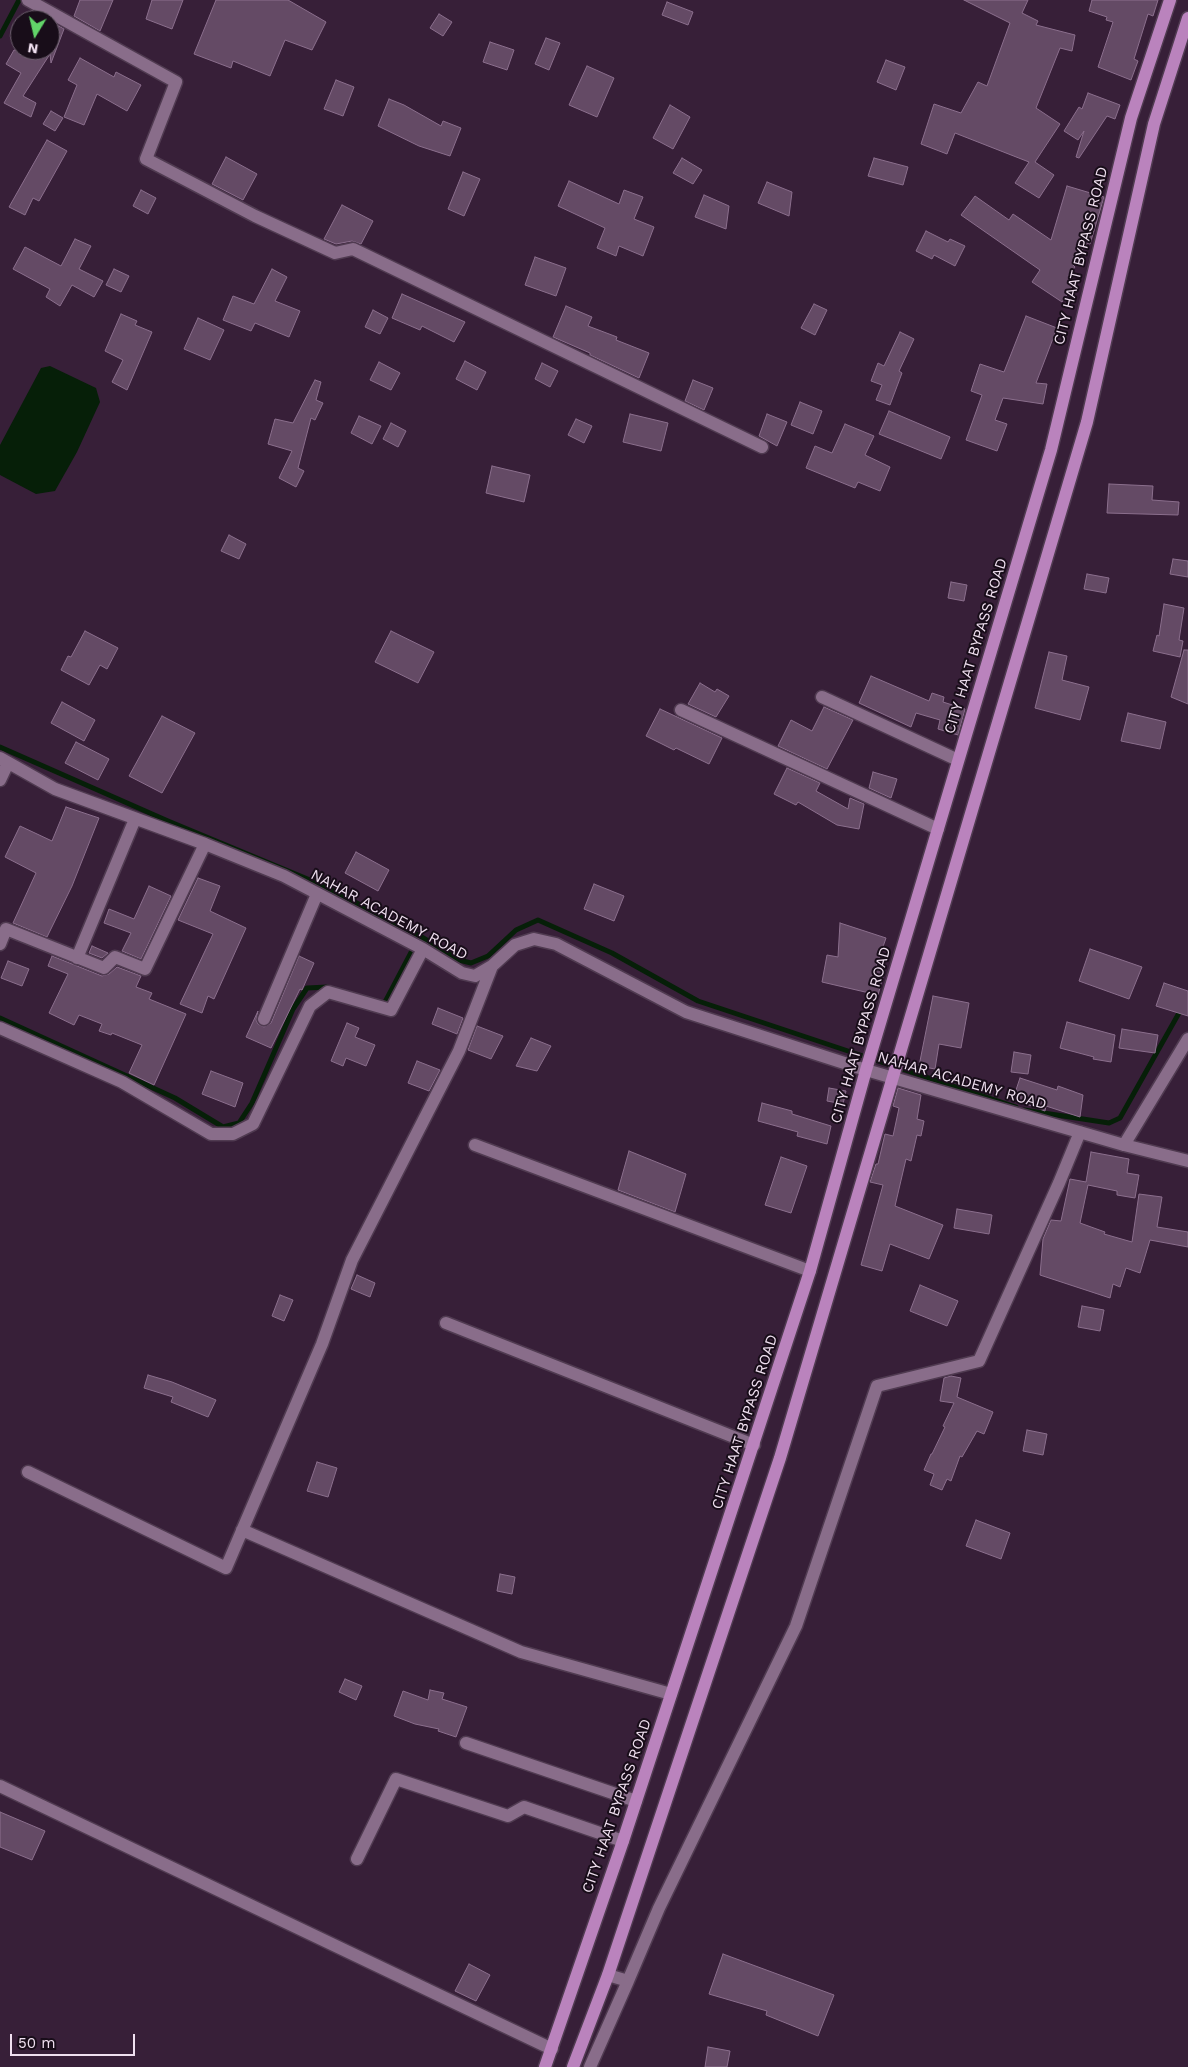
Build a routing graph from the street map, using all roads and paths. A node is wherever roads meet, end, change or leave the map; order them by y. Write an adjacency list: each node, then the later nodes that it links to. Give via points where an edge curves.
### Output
1 (28, 0): 4 (street, via 176,82 146,159 335,253 353,248)
2 (1170, 0): 8 (main road, CITY HAAT BYPASS ROAD, via 1132,118 1051,450)
3 (1188, 18): 22 (main road, via 1154,124 1087,422)
4 (762, 447)
5 (822, 697): 8 (street)
6 (681, 710): 11 (street)
7 (4, 760): 9 (street); 10 (street, NAHAR ACADEMY ROAD, via 55,789)
8 (958, 760): 11 (main road, CITY HAAT BYPASS ROAD)
9 (0, 780)
10 (135, 819): 12 (street, NAHAR ACADEMY ROAD); 16 (street)
11 (938, 829): 21 (main road, CITY HAAT BYPASS ROAD)
12 (205, 844): 13 (street, NAHAR ACADEMY ROAD, via 284,876); 16 (street, via 146,969 115,956 104,968)
13 (317, 894): 15 (street, NAHAR ACADEMY ROAD); 18 (street)
14 (0, 944): 16 (street, via 6,930)
15 (423, 949): 17 (street, NAHAR ACADEMY ROAD, via 462,973 475,976); 19 (street, via 391,1010 328,992 310,1006 253,1124 233,1134 211,1134 122,1082)
16 (77, 958)
17 (492, 966): 21 (street, NAHAR ACADEMY ROAD, via 515,945 534,939 557,941 686,1012); 31 (street, via 459,1051 352,1260 322,1344)
18 (264, 1019)
19 (0, 1028)
20 (1188, 1040): 25 (street)
21 (866, 1070): 22 (street, NAHAR ACADEMY ROAD); 27 (main road, CITY HAAT BYPASS ROAD)
22 (892, 1077): 23 (street, NAHAR ACADEMY ROAD); 38 (main road, via 780,1458)
23 (1080, 1132): 25 (street, NAHAR ACADEMY ROAD); 39 (street, via 979,1360 877,1386 796,1626 659,1908)
24 (475, 1145): 27 (street)
25 (1124, 1145): 26 (street, NAHAR ACADEMY ROAD)
26 (1188, 1161)
27 (810, 1272): 29 (main road, CITY HAAT BYPASS ROAD)
28 (446, 1323): 29 (street)
29 (754, 1445): 32 (main road, CITY HAAT BYPASS ROAD)
30 (28, 1472): 31 (street, via 226,1568)
31 (242, 1530): 32 (street, via 521,1652)
32 (671, 1694): 35 (main road, CITY HAAT BYPASS ROAD)
33 (466, 1744): 35 (street)
34 (0, 1786): 40 (street)
35 (636, 1801): 36 (main road, CITY HAAT BYPASS ROAD)
36 (623, 1841): 37 (street, via 524,1807 508,1816 396,1779); 40 (main road, CITY HAAT BYPASS ROAD)
37 (357, 1859)
38 (608, 1975): 39 (street); 42 (main road)
39 (628, 1982): 43 (street)
40 (552, 2049): 41 (main road, CITY HAAT BYPASS ROAD)
41 (544, 2067)
42 (573, 2067)
43 (590, 2067)

